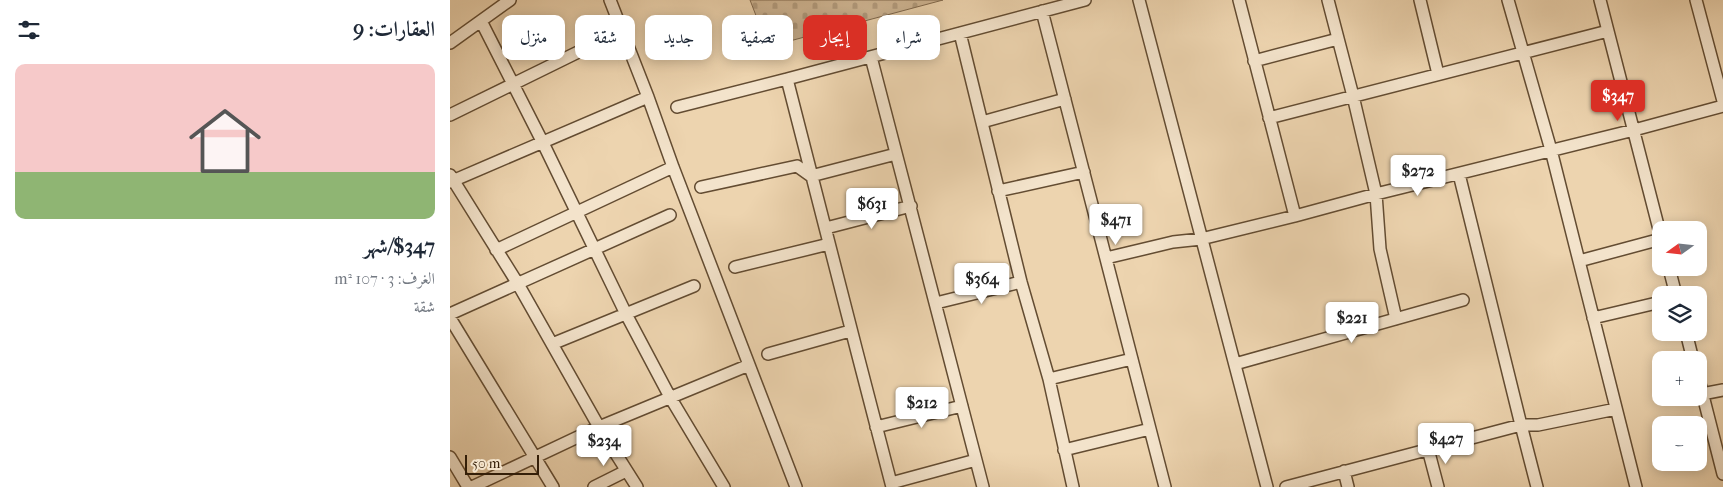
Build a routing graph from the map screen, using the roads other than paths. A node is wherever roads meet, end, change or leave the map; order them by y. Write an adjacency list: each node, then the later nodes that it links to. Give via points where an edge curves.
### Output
1 (510, 0): 13 (street)
2 (610, 0): 12 (street)
3 (1085, 0): 11 (street)
4 (1139, 0): 53 (street)
5 (1239, 0): 22 (street)
6 (1328, 0): 16 (street)
7 (1420, 0): 23 (street)
8 (1508, 0): 19 (street)
9 (1600, 0): 14 (street)
10 (1696, 0): 29 (street)
11 (1042, 11): 15 (street); 28 (street)
12 (616, 15)
13 (481, 21): 17 (street); 25 (street)
14 (1608, 31): 19 (street); 35 (street)
15 (960, 34): 20 (street); 34 (street)
16 (1338, 39): 22 (street); 26 (street)
17 (450, 43)
18 (575, 53): 25 (street)
19 (1523, 53): 23 (street); 37 (street)
20 (871, 57): 24 (street); 38 (street)
21 (634, 60): 27 (street)
22 (1254, 61): 33 (street)
23 (1438, 74): 26 (street)
24 (786, 79): 30 (street); 42 (street)
25 (512, 84): 32 (street); 36 (street)
26 (1353, 96): 33 (street); 46 (street)
27 (648, 97): 36 (street); 39 (street)
28 (1066, 99): 34 (street); 40 (street)
29 (1723, 101)
30 (677, 106)
31 (1723, 106): 35 (street)
32 (450, 115)
33 (1269, 118): 50 (street)
34 (982, 122): 45 (street)
35 (1634, 130): 37 (street); 51 (street)
36 (543, 143): 43 (street); 48 (street)
37 (1551, 150): 41 (street); 59 (street)
38 (896, 154): 42 (street); 47 (street)
39 (674, 167): 48 (street); 77 (street)
40 (1084, 172): 45 (street); 58 (street)
41 (1459, 174): 46 (street); 85 (street)
42 (811, 176): 44 (street, via 796,166); 52 (street)
43 (451, 179): 57 (street)
44 (701, 187)
45 (998, 191): 61 (street)
46 (1376, 194): 50 (street); 70 (street, via 1380,249)
47 (911, 206): 52 (street); 65 (street)
48 (576, 212): 56 (street); 57 (street)
49 (670, 215): 56 (street)
50 (1295, 216): 53 (street)
51 (1657, 221)
52 (826, 228): 55 (street)
53 (1202, 239): 58 (street, via 1180,240); 76 (street)
54 (1652, 241): 59 (street)
55 (829, 244): 60 (street); 72 (street)
56 (594, 249): 62 (street); 68 (street)
57 (496, 250): 62 (street)
58 (1106, 258): 75 (street)
59 (1579, 261): 71 (street)
60 (735, 267)
61 (1021, 282): 65 (street); 78 (street)
62 (518, 284): 67 (street); 73 (street)
63 (694, 286): 68 (street)
64 (1463, 300): 70 (street)
65 (936, 303): 82 (street)
66 (1652, 304): 71 (street)
67 (450, 314)
68 (626, 314): 73 (street); 81 (street)
69 (450, 318): 92 (street)
70 (1396, 318): 76 (street)
71 (1593, 318): 84 (street)
72 (850, 331): 74 (street); 87 (street)
73 (552, 344): 86 (street)
74 (768, 354)
75 (1132, 359): 78 (street); 88 (street)
76 (1235, 364): 108 (street)
77 (749, 365): 81 (street); 104 (street)
78 (1048, 379): 90 (street)
79 (1723, 390): 80 (street)
80 (1707, 393)
81 (670, 397): 86 (street); 103 (street)
82 (962, 406): 87 (street); 93 (street)
83 (1705, 406): 96 (street)
84 (1616, 409): 85 (street, via 1538,425); 113 (street)
85 (1520, 425): 89 (street); 112 (street)
86 (599, 427): 92 (street); 94 (street)
87 (876, 427): 97 (street)
88 (1150, 429): 90 (street); 107 (street)
89 (1428, 449): 95 (street); 111 (street)
90 (1064, 450): 106 (street)
91 (450, 457): 98 (street)
92 (535, 457): 99 (street); 100 (street)
93 (976, 460): 97 (street); 105 (street)
94 (626, 471): 101 (street); 102 (street)
95 (1344, 472): 109 (street); 110 (street)
96 (1723, 474)
97 (892, 485)
98 (468, 487)
99 (472, 487)
100 (553, 487)
101 (594, 487)
102 (637, 487)
103 (724, 487)
104 (796, 487)
105 (983, 487)
106 (1073, 487)
107 (1164, 487)
108 (1267, 487)
109 (1286, 487)
110 (1348, 487)
111 (1438, 487)
112 (1537, 487)
113 (1636, 487)

